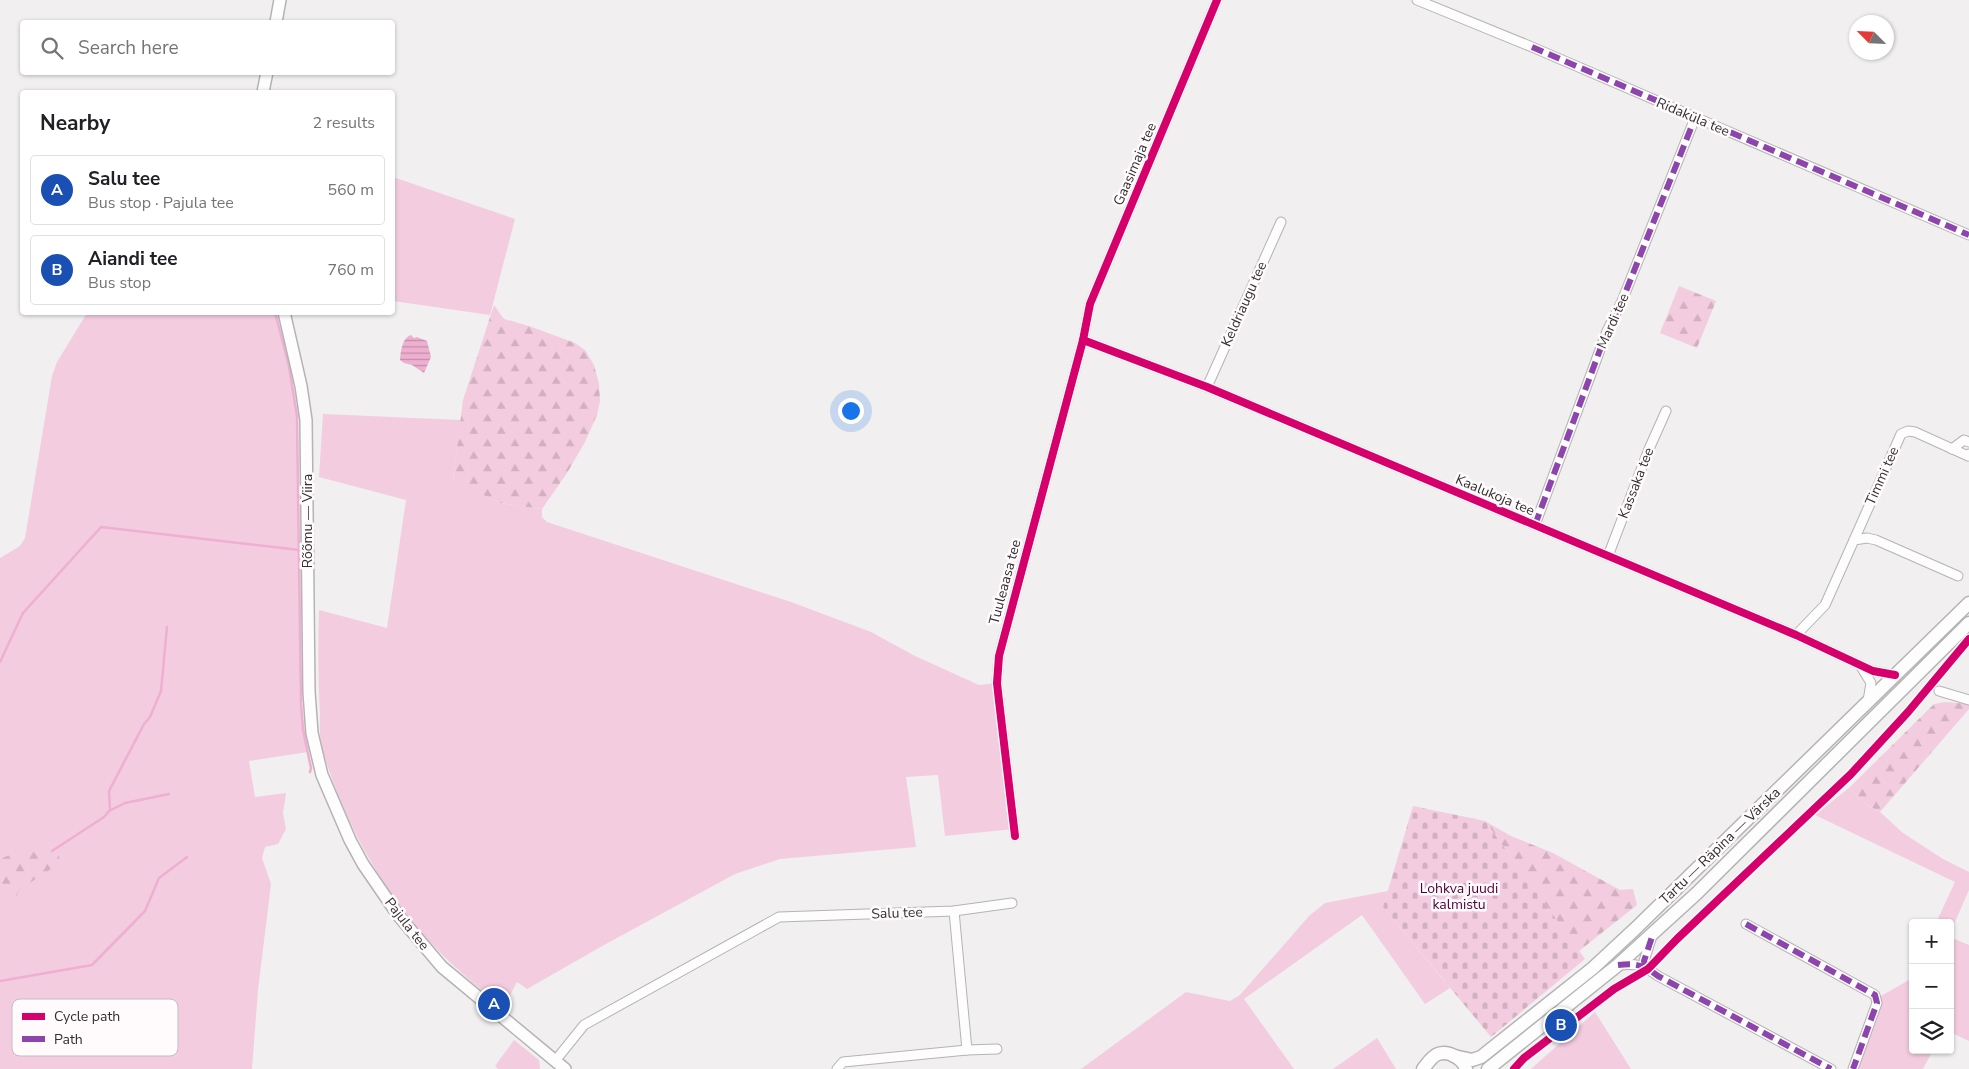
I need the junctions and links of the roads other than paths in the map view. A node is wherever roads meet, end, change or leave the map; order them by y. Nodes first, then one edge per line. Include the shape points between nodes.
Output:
1 (280, 0) edge
2 (1217, 0) edge
3 (1417, 0) edge
4 (276, 20) edge
5 (266, 75) edge
6 (263, 90) edge
7 (1695, 118) junction
8 (1281, 222) dead end
9 (1969, 235) edge
10 (285, 315) edge
11 (1083, 340) junction
12 (1207, 387) junction
13 (1666, 411) dead end
14 (1969, 442) edge
15 (1952, 449) junction
16 (1969, 454) edge
17 (1535, 525) junction
18 (1854, 540) junction
19 (1608, 556) junction
20 (1958, 576) dead end
21 (1969, 603) edge
22 (1969, 623) edge
23 (1796, 635) junction
24 (1860, 664) junction
25 (1895, 675) junction
26 (1939, 691) dead end
27 (1969, 700) edge
28 (1867, 702) junction
29 (312, 732) joint
30 (1015, 836) dead end
31 (1012, 903) dead end
32 (954, 911) junction
33 (1746, 924) dead end
34 (1652, 934) junction
35 (1618, 965) junction
36 (1646, 966) junction
37 (996, 1049) dead end
38 (967, 1050) junction
39 (1454, 1056) junction
40 (554, 1061) junction
41 (1426, 1067) edge
42 (565, 1069) edge
43 (837, 1069) edge
44 (1466, 1069) edge
45 (1488, 1069) edge
46 (1831, 1069) edge
47 (1853, 1069) edge

1 - 4 street
2 - 11 street, Gaasimaja tee via 1090,304
3 - 7 street, Ridaküla tee
5 - 6 street
7 - 9 street, Ridaküla tee
7 - 17 street, Mardi tee via 1607,331
8 - 12 street, Keldriaugu tee
10 - 29 street, Rõõmu — Viira via 306,420
11 - 12 street, Kaalukoja tee
11 - 30 street, Tuuleaasa tee via 999,656 998,692
12 - 17 street, Kaalukoja tee
13 - 19 street, Kassaka tee
14 - 15 street via 1964,440
15 - 16 street, Timmi tee
15 - 18 street, Timmi tee via 1915,432 1902,434
17 - 19 street, Kaalukoja tee
18 - 20 street via 1876,540
18 - 23 street, Timmi tee via 1825,605
19 - 23 street, Kaalukoja tee
21 - 25 main road, Tartu — Räpina — Värska
22 - 34 main road, Tartu — Räpina — Värska
23 - 24 street, Kaalukoja tee
24 - 25 street, Kaalukoja tee
24 - 28 street via 1871,683
25 - 28 main road, Tartu — Räpina — Värska
26 - 27 street
28 - 39 main road, Tartu — Räpina — Värska via 1593,968 1481,1057 1472,1060
29 - 40 street, Pajula tee via 322,775 342,824 363,864 398,915 442,967
31 - 32 street, Salu tee
32 - 38 street
32 - 40 street, Salu tee via 779,916 584,1025
33 - 47 street via 1875,995 1877,1004
34 - 35 main road, Tartu — Räpina — Värska
34 - 36 street via 1646,950
35 - 36 street
35 - 45 main road, Tartu — Räpina — Värska
36 - 46 street via 1658,976
37 - 38 street
38 - 43 street via 843,1062
39 - 41 main road, Tartu — Räpina — Värska via 1439,1054
39 - 44 main road
40 - 42 street, Pajula tee

